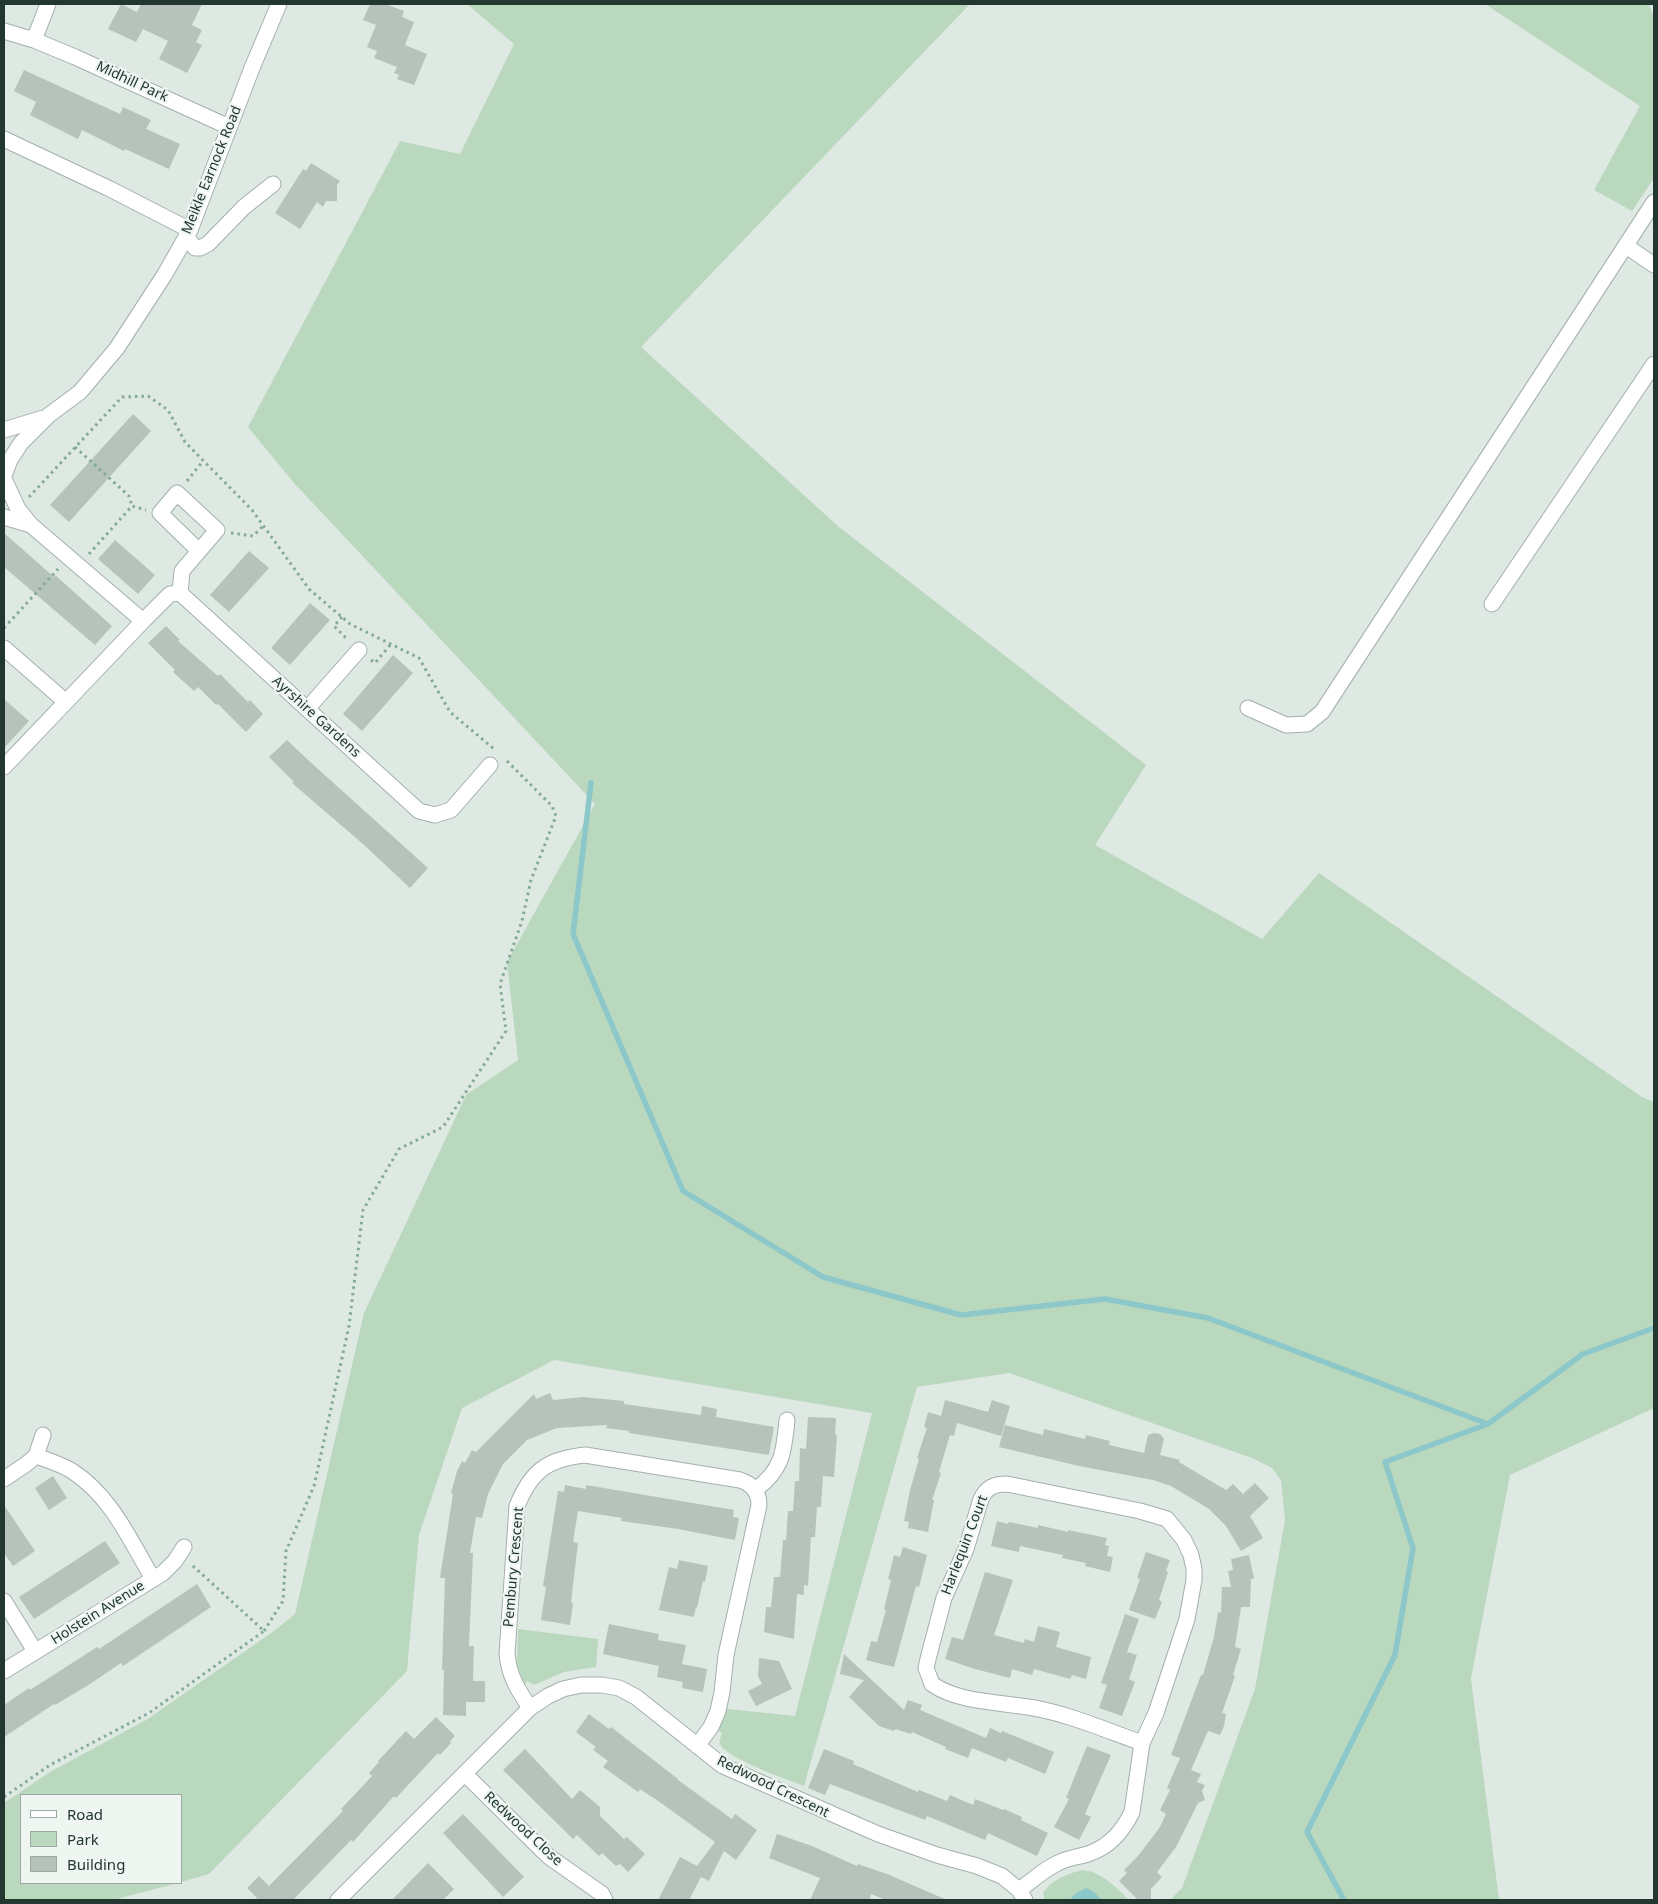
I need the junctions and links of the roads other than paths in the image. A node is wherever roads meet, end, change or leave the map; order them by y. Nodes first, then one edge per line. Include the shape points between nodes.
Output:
1 (48, 4) edge
2 (279, 4) edge
3 (4, 31) edge
4 (34, 40) junction
5 (229, 127) junction
6 (4, 139) edge
7 (273, 184) dead end
8 (1654, 202) edge
9 (188, 233) junction
10 (1626, 246) junction
11 (1654, 265) edge
12 (1654, 364) edge
13 (49, 415) junction
14 (4, 430) edge
15 (4, 475) edge
16 (4, 516) edge
17 (31, 525) junction
18 (199, 551) junction
19 (180, 593) junction
20 (1492, 604) dead end
21 (143, 621) junction
22 (4, 648) edge
23 (359, 650) dead end
24 (66, 702) junction
25 (1248, 708) dead end
26 (308, 709) junction
27 (490, 765) dead end
28 (4, 768) edge
29 (786, 1420) dead end
30 (43, 1435) dead end
31 (36, 1456) junction
32 (4, 1479) edge
33 (755, 1490) junction
34 (181, 1550) road end
35 (153, 1579) junction
36 (4, 1601) edge
37 (35, 1652) junction
38 (4, 1671) edge
39 (530, 1708) junction
40 (1142, 1743) junction
41 (697, 1746) junction
42 (465, 1774) junction
43 (1022, 1895) edge
44 (338, 1900) edge
45 (605, 1900) edge

1 - 4 street
2 - 5 street, Meikle Earnock Road
3 - 4 street, Midhill Park
4 - 5 street, Midhill Park
5 - 9 street, Meikle Earnock Road
6 - 9 street via 110,189
7 - 9 street via 208,244 195,248
8 - 10 street
9 - 13 street, Meikle Earnock Road via 117,348 80,392
10 - 11 street
10 - 25 street via 1322,712 1307,724 1286,725
12 - 20 street
13 - 14 street, Meikle Earnock Road
13 - 15 street, Meikle Earnock Road via 21,443
15 - 17 street via 18,509
16 - 17 street
17 - 21 street
18 - 18 street via 160,513 177,493 217,530
18 - 19 street via 182,571
19 - 21 street via 170,594
19 - 26 street, Ayrshire Gardens
21 - 24 street
22 - 24 street
23 - 26 street
24 - 28 street
26 - 27 street, Ayrshire Gardens via 419,811 436,815 451,810
29 - 33 street via 780,1464
30 - 31 street
31 - 32 street
31 - 35 street via 70,1470 93,1487 126,1529
33 - 39 street, Pembury Crescent via 740,1480 585,1455 566,1457 537,1472 524,1488 517,1506 507,1654 512,1678
33 - 41 street via 759,1505 726,1655 718,1711
34 - 35 street, Holstein Avenue via 175,1561
35 - 37 street, Holstein Avenue
36 - 37 street
37 - 38 street, Holstein Avenue
39 - 41 street, Redwood Crescent via 563,1689 582,1685 619,1688 636,1697
39 - 42 street, Redwood Crescent
40 - 40 street, Harlequin Court via 1066,1716 945,1692 932,1684 926,1668 944,1598 966,1549 981,1499 991,1487 1006,1484 1154,1514 1167,1519 1184,1540 1194,1569 1192,1596 1156,1713
40 - 43 street, Harlequin Court via 1132,1812 1120,1832 1091,1853 1058,1862
41 - 43 street, Redwood Crescent via 723,1766 791,1798 937,1856 1002,1876
42 - 44 street, Redwood Crescent
42 - 45 street, Redwood Close via 548,1856 602,1894

